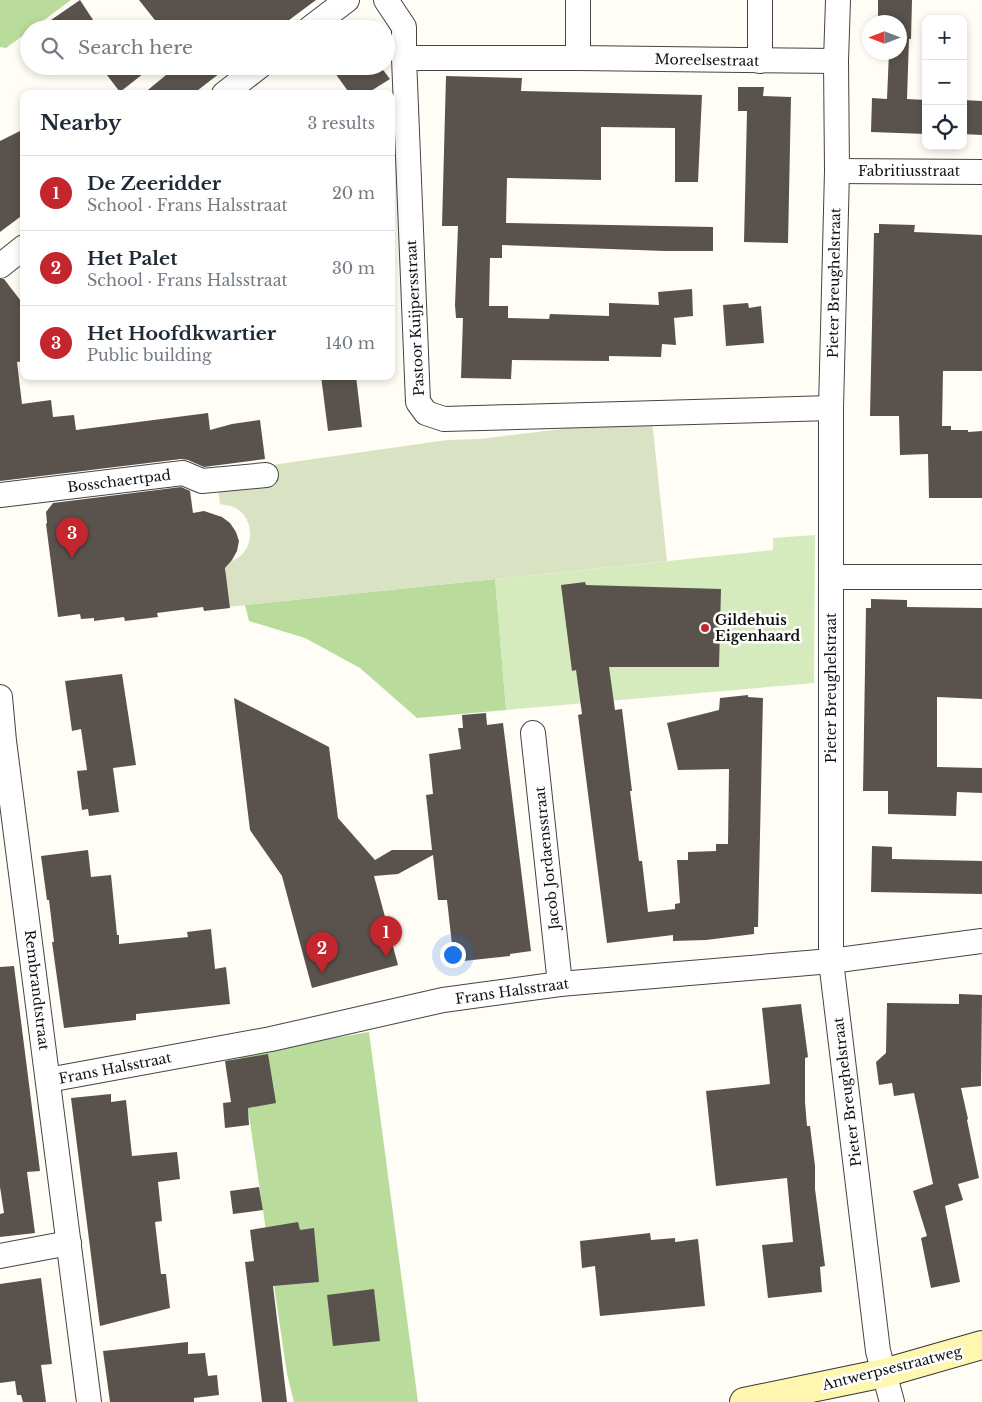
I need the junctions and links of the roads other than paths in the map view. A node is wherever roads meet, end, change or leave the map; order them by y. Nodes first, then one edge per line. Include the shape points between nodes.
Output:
1 (347, 0) edge
2 (386, 0) edge
3 (578, 0) edge
4 (760, 0) edge
5 (838, 0) edge
6 (321, 20) edge
7 (404, 58) junction
8 (578, 58) junction
9 (760, 61) junction
10 (836, 61) junction
11 (248, 75) edge
12 (229, 90) edge
13 (837, 171) junction
14 (982, 172) edge
15 (20, 250) edge
16 (0, 266) edge
17 (831, 408) junction
18 (266, 475) dead end
19 (0, 495) edge
20 (831, 577) junction
21 (982, 577) edge
22 (0, 697) edge
23 (533, 733) dead end
24 (2, 742) edge
25 (982, 941) edge
26 (831, 961) junction
27 (560, 984) junction
28 (48, 1080) junction
29 (69, 1242) junction
30 (0, 1256) edge
31 (982, 1345) edge
32 (884, 1373) junction
33 (89, 1402) edge
34 (744, 1402) edge
35 (892, 1402) edge

1 - 6 street
2 - 7 street, Pastoor Kuijpersstraat via 404,27
3 - 8 street
4 - 9 street
5 - 10 street, Pieter Breughelstraat
7 - 8 street, Moreelsestraat
7 - 17 street, Pastoor Kuijpersstraat via 418,402 426,414 444,419
8 - 9 street, Moreelsestraat
9 - 10 street, Moreelsestraat
10 - 13 street, Pieter Breughelstraat
11 - 12 street
13 - 14 street, Fabritiusstraat
13 - 17 street, Pieter Breughelstraat
15 - 16 street
17 - 20 street, Pieter Breughelstraat
18 - 19 street, Bosschaertpad via 202,481 183,474
20 - 21 street
20 - 26 street, Pieter Breughelstraat
22 - 24 street, Rembrandtstraat
23 - 27 street, Jacob Jordaensstraat
24 - 28 street, Rembrandtstraat
25 - 26 street, Frans Halsstraat
26 - 27 street, Frans Halsstraat
26 - 32 street, Pieter Breughelstraat via 878,1351
27 - 28 street, Frans Halsstraat via 443,1000 271,1039
28 - 29 street, Rembrandtstraat
29 - 30 street
29 - 33 street, Rembrandtstraat
31 - 32 street, Antwerpsestraatweg
32 - 34 street, Antwerpsestraatweg
32 - 35 street, Pieter Breughelstraat

